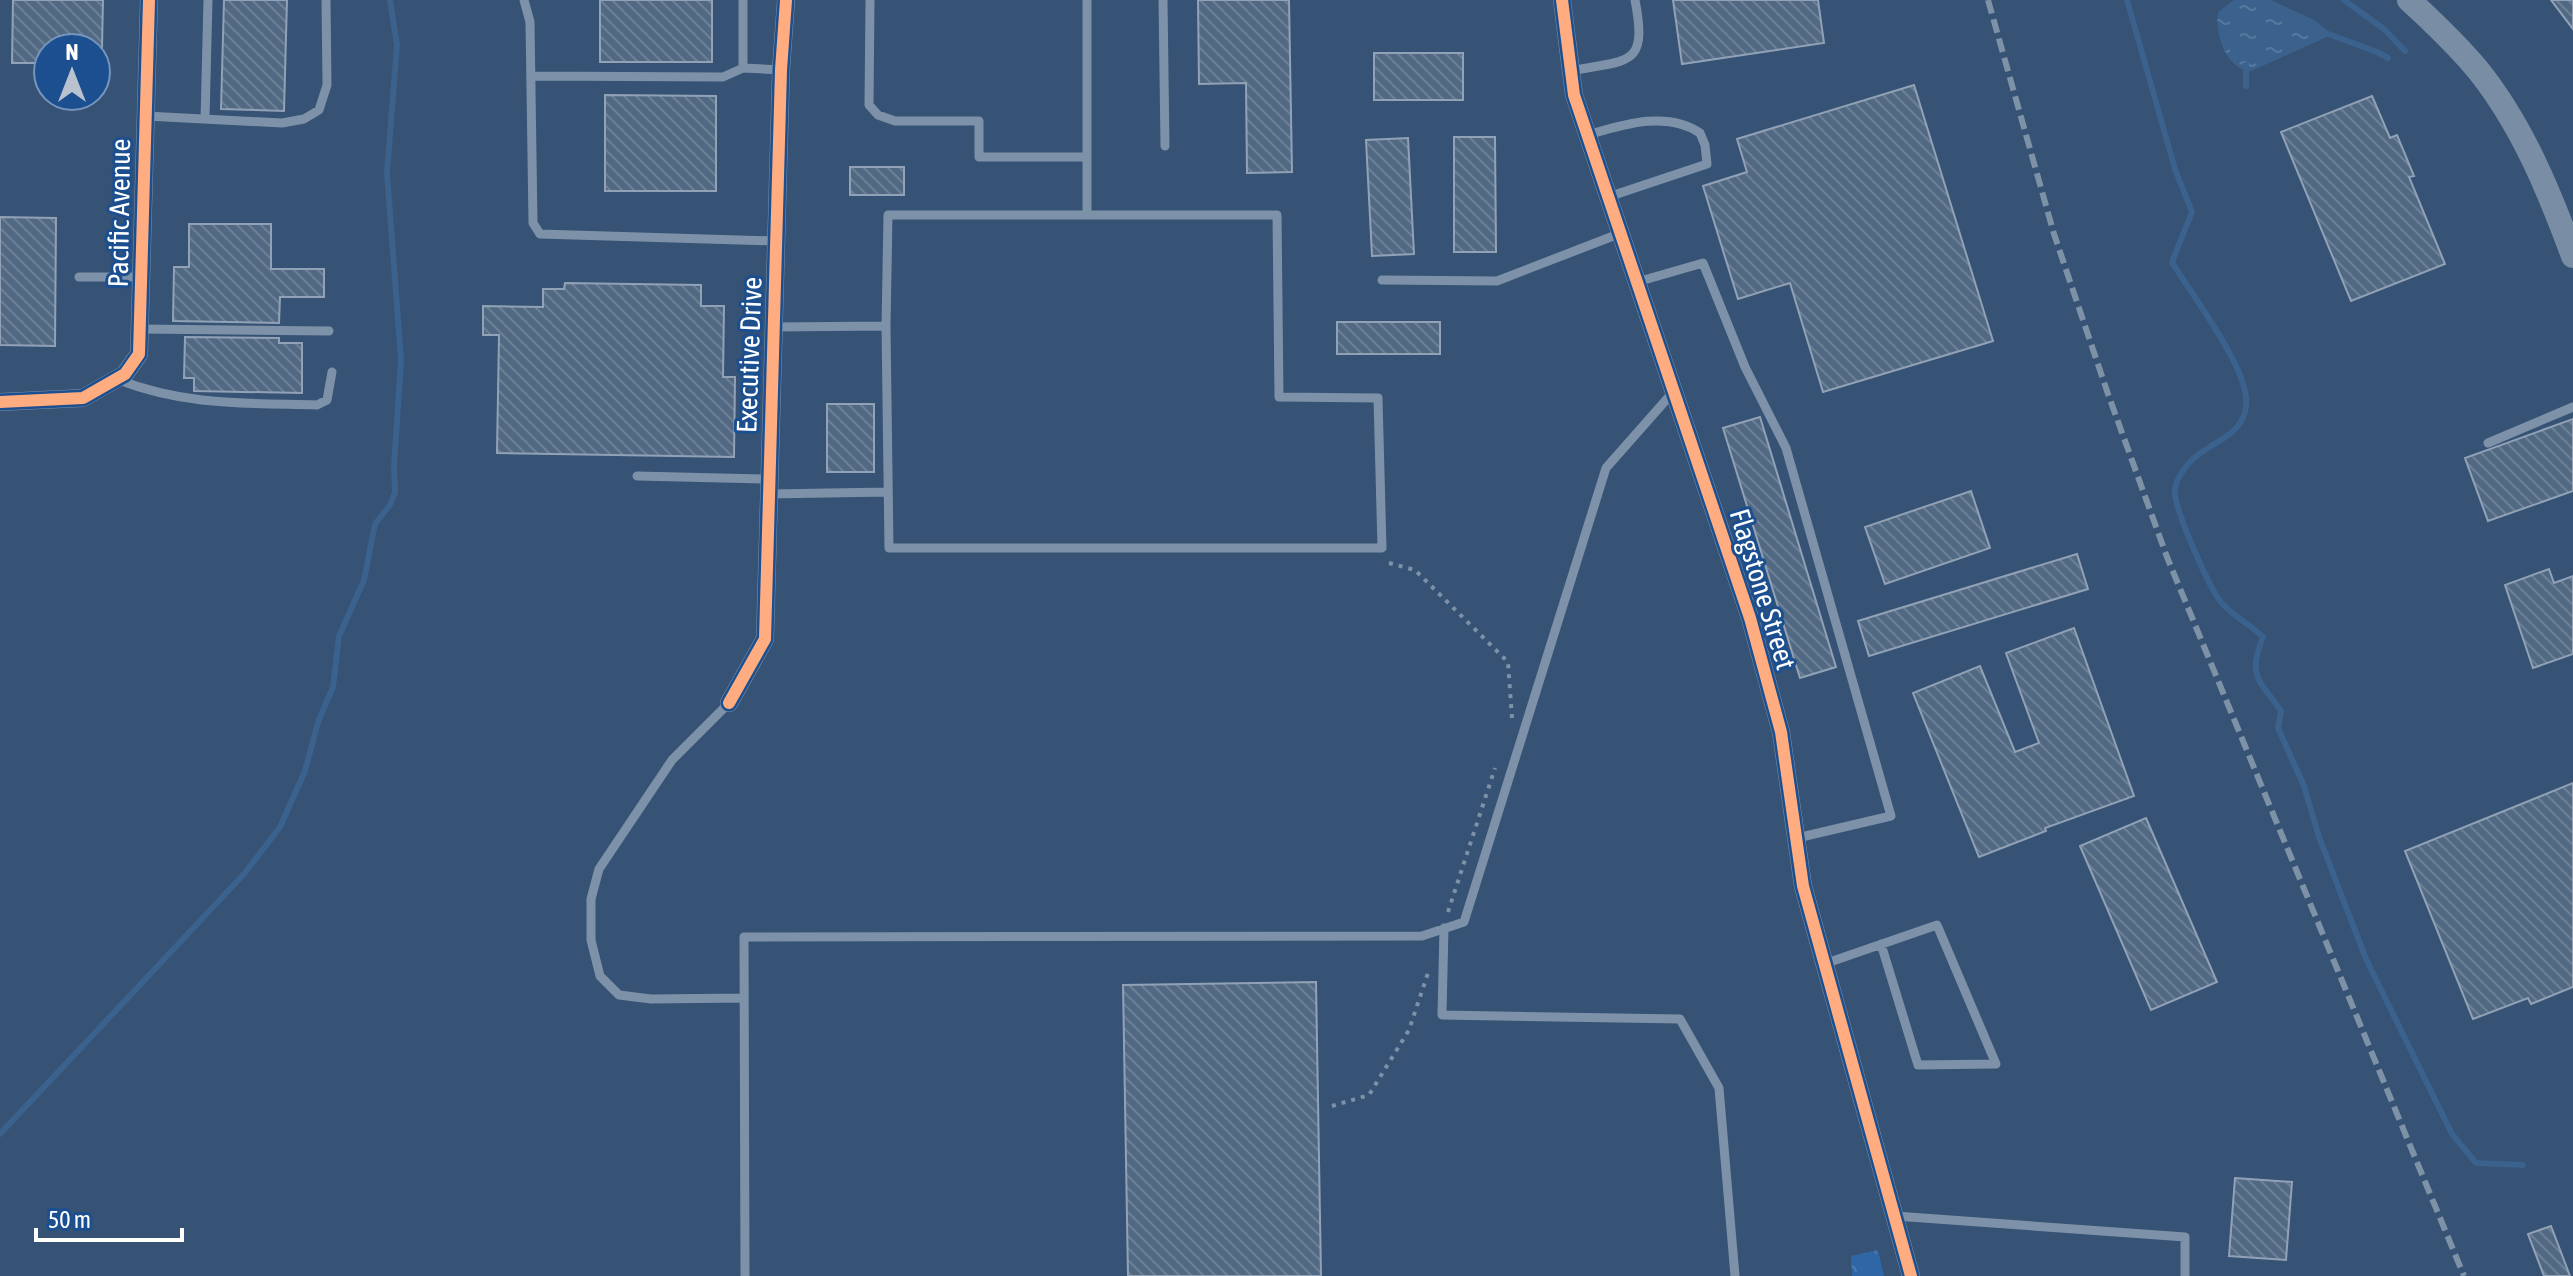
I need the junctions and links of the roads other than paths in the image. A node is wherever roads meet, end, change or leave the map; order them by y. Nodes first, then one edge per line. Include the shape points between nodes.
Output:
1 (149, 0) edge
2 (208, 0) edge
3 (326, 0) edge
4 (524, 0) edge
5 (743, 0) edge
6 (786, 0) edge
7 (870, 0) edge
8 (1087, 0) edge
9 (1163, 0) edge
10 (1562, 0) edge
11 (1635, 0) edge
12 (2409, 0) edge
13 (743, 68) junction
14 (781, 70) junction
15 (1571, 71) junction
16 (531, 76) junction
17 (146, 116) junction
18 (205, 119) junction
19 (1588, 135) junction
20 (1165, 146) dead end
21 (1087, 157) junction
22 (1608, 197) junction
23 (1087, 215) junction
24 (1621, 233) junction
25 (776, 241) junction
26 (2573, 256) edge
27 (79, 277) dead end
28 (141, 277) junction
29 (1382, 280) dead end
30 (1637, 282) junction
31 (886, 326) junction
32 (774, 327) junction
33 (140, 329) junction
34 (329, 331) dead end
35 (332, 372) dead end
36 (120, 376) junction
37 (1674, 391) junction
38 (0, 402) edge
39 (2573, 407) edge
40 (2488, 443) dead end
41 (637, 476) dead end
42 (769, 486) junction
43 (888, 492) junction
44 (729, 703) joint
45 (1797, 838) junction
46 (1444, 927) junction
47 (1881, 944) junction
48 (1824, 964) junction
49 (744, 998) junction
50 (1892, 1208) junction
51 (745, 1276) edge
52 (1735, 1276) edge
53 (1911, 1276) edge
54 (2185, 1276) edge

1 - 17 street, Pacific Avenue
2 - 18 lane
3 - 18 lane via 327,85 319,110 282,123
4 - 16 lane
5 - 13 lane
6 - 14 street, Executive Drive
7 - 21 lane via 869,105 878,115 895,121 979,121 979,157
8 - 21 lane
9 - 20 lane
10 - 15 street, Flagstone Street
11 - 15 lane via 1639,46 1629,59
12 - 26 main road via 2479,71 2543,178
13 - 14 lane
13 - 16 lane via 723,77
14 - 25 street, Executive Drive
15 - 19 street, Flagstone Street
16 - 25 lane via 533,223 540,234
17 - 18 lane
17 - 28 street, Pacific Avenue
19 - 22 street, Flagstone Street
19 - 22 lane via 1633,123 1679,123 1700,133 1705,145 1707,164
21 - 23 lane
22 - 24 street, Flagstone Street
23 - 31 lane via 888,215
23 - 43 lane via 1277,215 1279,397 1378,398 1382,548 889,548
24 - 29 lane via 1497,281
24 - 30 street, Flagstone Street
25 - 32 street, Executive Drive
27 - 28 lane
28 - 33 street, Pacific Avenue
30 - 37 street, Flagstone Street
30 - 45 lane via 1703,263 1745,367 1786,448 1850,669 1891,816
31 - 32 lane
31 - 43 lane
32 - 42 street, Executive Drive
33 - 34 lane
33 - 36 street, Pacific Avenue via 139,354
35 - 36 lane via 327,400 317,405 185,400 147,391
36 - 38 street via 83,398
37 - 45 street, Flagstone Street via 1750,618 1781,732
37 - 46 lane via 1606,468 1464,922
39 - 40 lane
41 - 42 lane
42 - 43 lane
42 - 44 street, Executive Drive via 765,639
44 - 49 lane via 672,760 599,869 591,899 591,940 600,976 619,995
45 - 48 street, Flagstone Street via 1803,886
46 - 49 lane via 1422,936 744,937
46 - 52 lane via 1442,1015 1680,1019 1719,1088
47 - 47 lane via 1937,925 1996,1064 1918,1065
47 - 48 lane
48 - 50 street, Flagstone Street
49 - 51 lane
50 - 53 street, Flagstone Street
50 - 54 lane via 2185,1237

